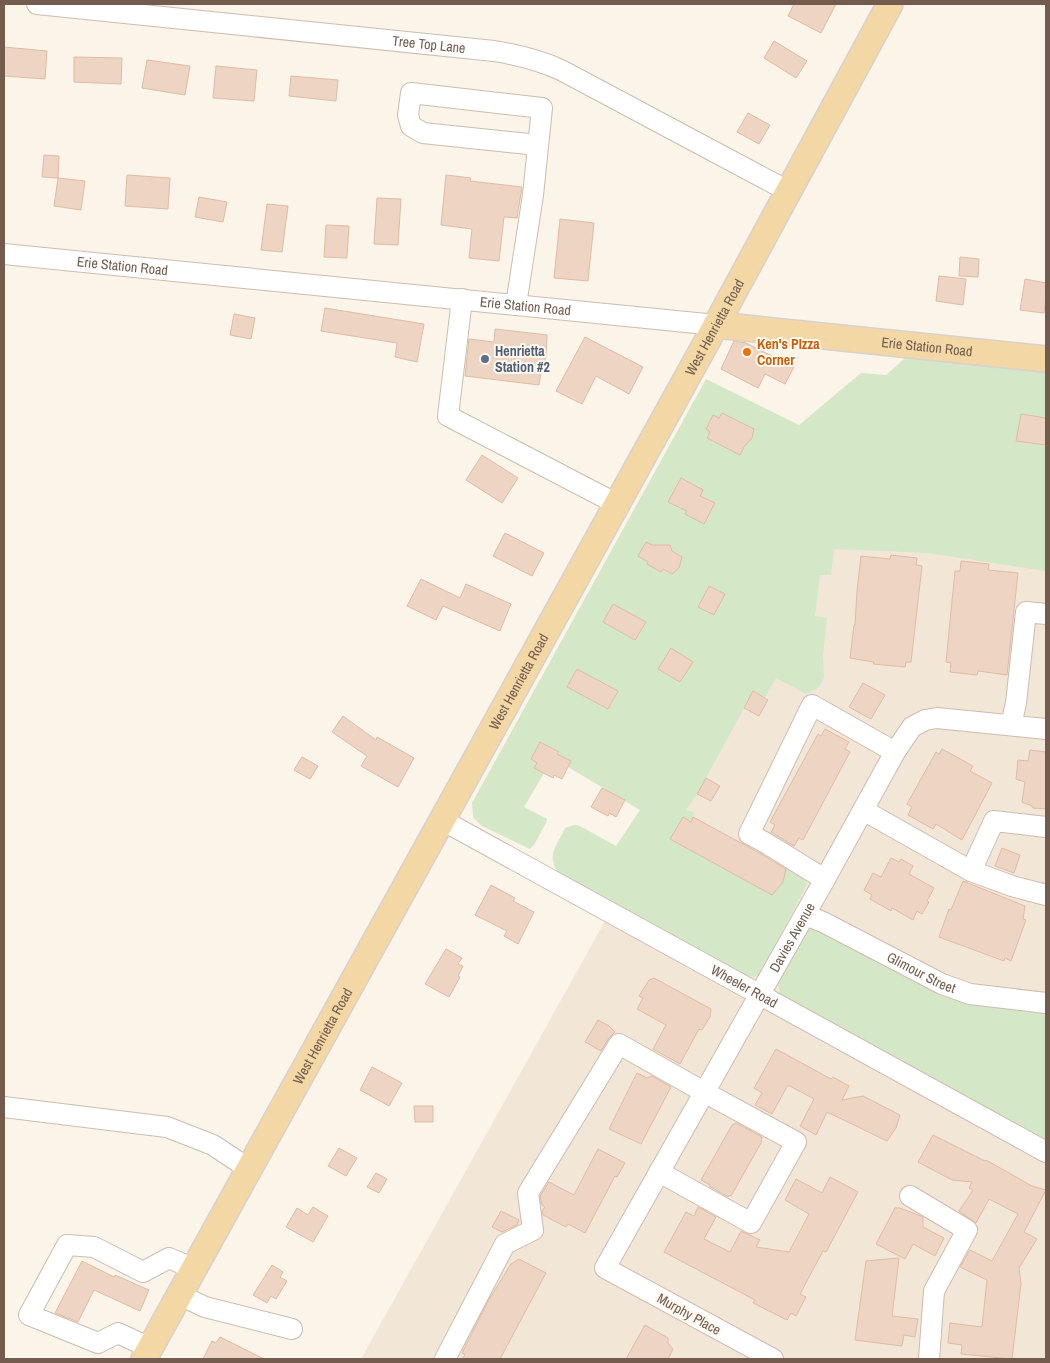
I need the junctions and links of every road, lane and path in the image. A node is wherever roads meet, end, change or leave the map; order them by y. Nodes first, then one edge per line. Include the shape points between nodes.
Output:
1 (37, 4) edge
2 (890, 4) edge
3 (538, 145) junction
4 (788, 191) junction
5 (4, 254) edge
6 (462, 299) junction
7 (516, 305) junction
8 (716, 325) junction
9 (1046, 359) edge
10 (617, 504) junction
11 (1046, 614) edge
12 (1011, 726) junction
13 (1046, 729) edge
14 (895, 752) junction
15 (863, 810) junction
16 (442, 820) junction
17 (1046, 826) edge
18 (971, 871) junction
19 (825, 879) junction
20 (1046, 895) edge
21 (805, 915) junction
22 (759, 995) junction
23 (1046, 1003) edge
24 (704, 1092) junction
25 (4, 1107) edge
26 (1046, 1152) edge
27 (249, 1169) junction
28 (659, 1172) junction
29 (910, 1196) dead end
30 (605, 1268) joint
31 (194, 1269) junction
32 (180, 1295) junction
33 (292, 1328) dead end
34 (147, 1354) edge
35 (445, 1359) edge
36 (773, 1359) edge
37 (929, 1359) edge

1 - 4 street, Tree Top Lane via 484,50 539,60
2 - 4 main road, West Henrietta Road
3 - 3 street via 542,108 411,93 408,115 411,126 423,133
3 - 7 street
4 - 8 main road, West Henrietta Road
5 - 6 street, Erie Station Road
6 - 7 street, Erie Station Road
6 - 10 street via 448,416
7 - 8 street, Erie Station Road
8 - 9 main road, Erie Station Road
8 - 10 main road, West Henrietta Road
10 - 16 main road, West Henrietta Road
11 - 12 street via 1026,612
12 - 13 street, Davies Avenue
12 - 14 street, Davies Avenue via 937,718 924,720 912,726
14 - 15 street, Davies Avenue
14 - 19 street via 812,706 749,834
15 - 18 street
15 - 19 street, Davies Avenue
16 - 22 street, Wheeler Road
16 - 27 main road, West Henrietta Road
17 - 18 street via 994,821
18 - 20 street
19 - 21 street, Davies Avenue
21 - 22 street, Davies Avenue
21 - 23 street, Glimour Street via 942,984 970,994
22 - 24 street, Davies Avenue
22 - 26 street, Wheeler Road
24 - 28 street, Davies Avenue
24 - 28 street via 796,1142 751,1222
24 - 35 street via 619,1044 528,1193 533,1230 505,1244
25 - 27 street via 167,1127 212,1146
27 - 31 main road, West Henrietta Road
28 - 30 street, Davies Avenue
29 - 37 street via 966,1230 934,1291
30 - 36 street, Murphy Place
31 - 32 main road, West Henrietta Road
31 - 34 street via 169,1258 143,1272 94,1247 67,1245 29,1315 98,1343 118,1333
32 - 33 street via 205,1307
32 - 34 main road, West Henrietta Road

